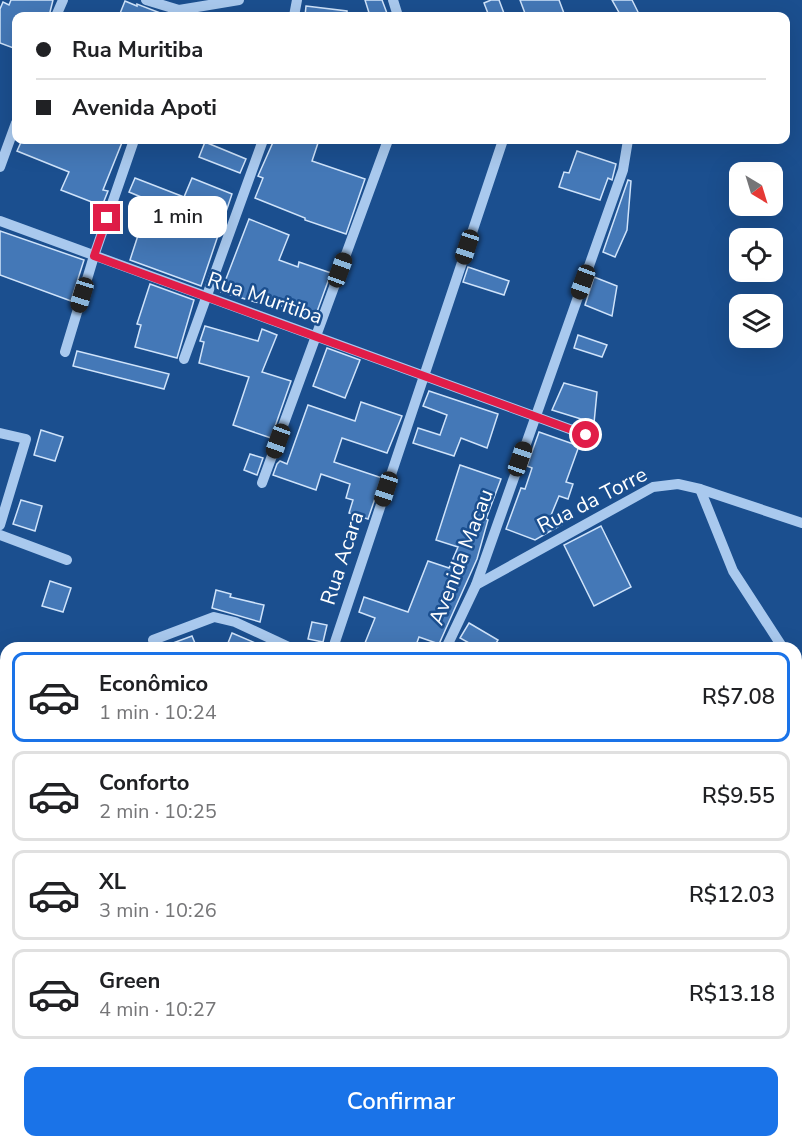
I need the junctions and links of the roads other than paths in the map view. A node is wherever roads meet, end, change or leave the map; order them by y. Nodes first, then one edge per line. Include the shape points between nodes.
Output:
1 (146, 0) edge
2 (239, 0) edge
3 (173, 12) edge
4 (187, 12) edge
5 (12, 134) edge
6 (133, 144) edge
7 (262, 144) edge
8 (387, 144) edge
9 (502, 144) edge
10 (627, 144) edge
11 (0, 167) edge
12 (0, 221) edge
13 (94, 256) junction
14 (206, 298) junction
15 (316, 336) junction
16 (65, 352) dead end
17 (184, 359) dead end
18 (424, 376) junction
19 (534, 416) junction
20 (0, 433) edge
21 (586, 435) dead end
22 (262, 483) dead end
23 (700, 489) junction
24 (802, 523) edge
25 (0, 525) edge
26 (0, 535) edge
27 (67, 560) dead end
28 (476, 585) junction
29 (153, 640) dead end
30 (278, 642) edge
31 (335, 642) edge
32 (449, 642) edge
33 (779, 642) edge

1 - 3 street
2 - 4 street
5 - 11 street
6 - 13 street
7 - 14 street
8 - 15 street
9 - 18 street, Rua Acara
10 - 19 street, Avenida Macau via 624,171
12 - 13 street, Rua Muritiba
13 - 14 street, Rua Muritiba
13 - 16 street
14 - 15 street, Rua Muritiba
14 - 17 street
15 - 18 street, Rua Muritiba
15 - 22 street
18 - 19 street, Rua Muritiba
18 - 31 street, Rua Acara
19 - 21 street, Rua Muritiba
19 - 28 street, Avenida Macau
20 - 25 street via 26,439
23 - 24 street, Rua da Torre
23 - 28 street, Rua da Torre via 678,484 653,487
23 - 33 street via 733,571
26 - 27 street
28 - 32 street, Avenida Macau
29 - 30 street via 214,617

